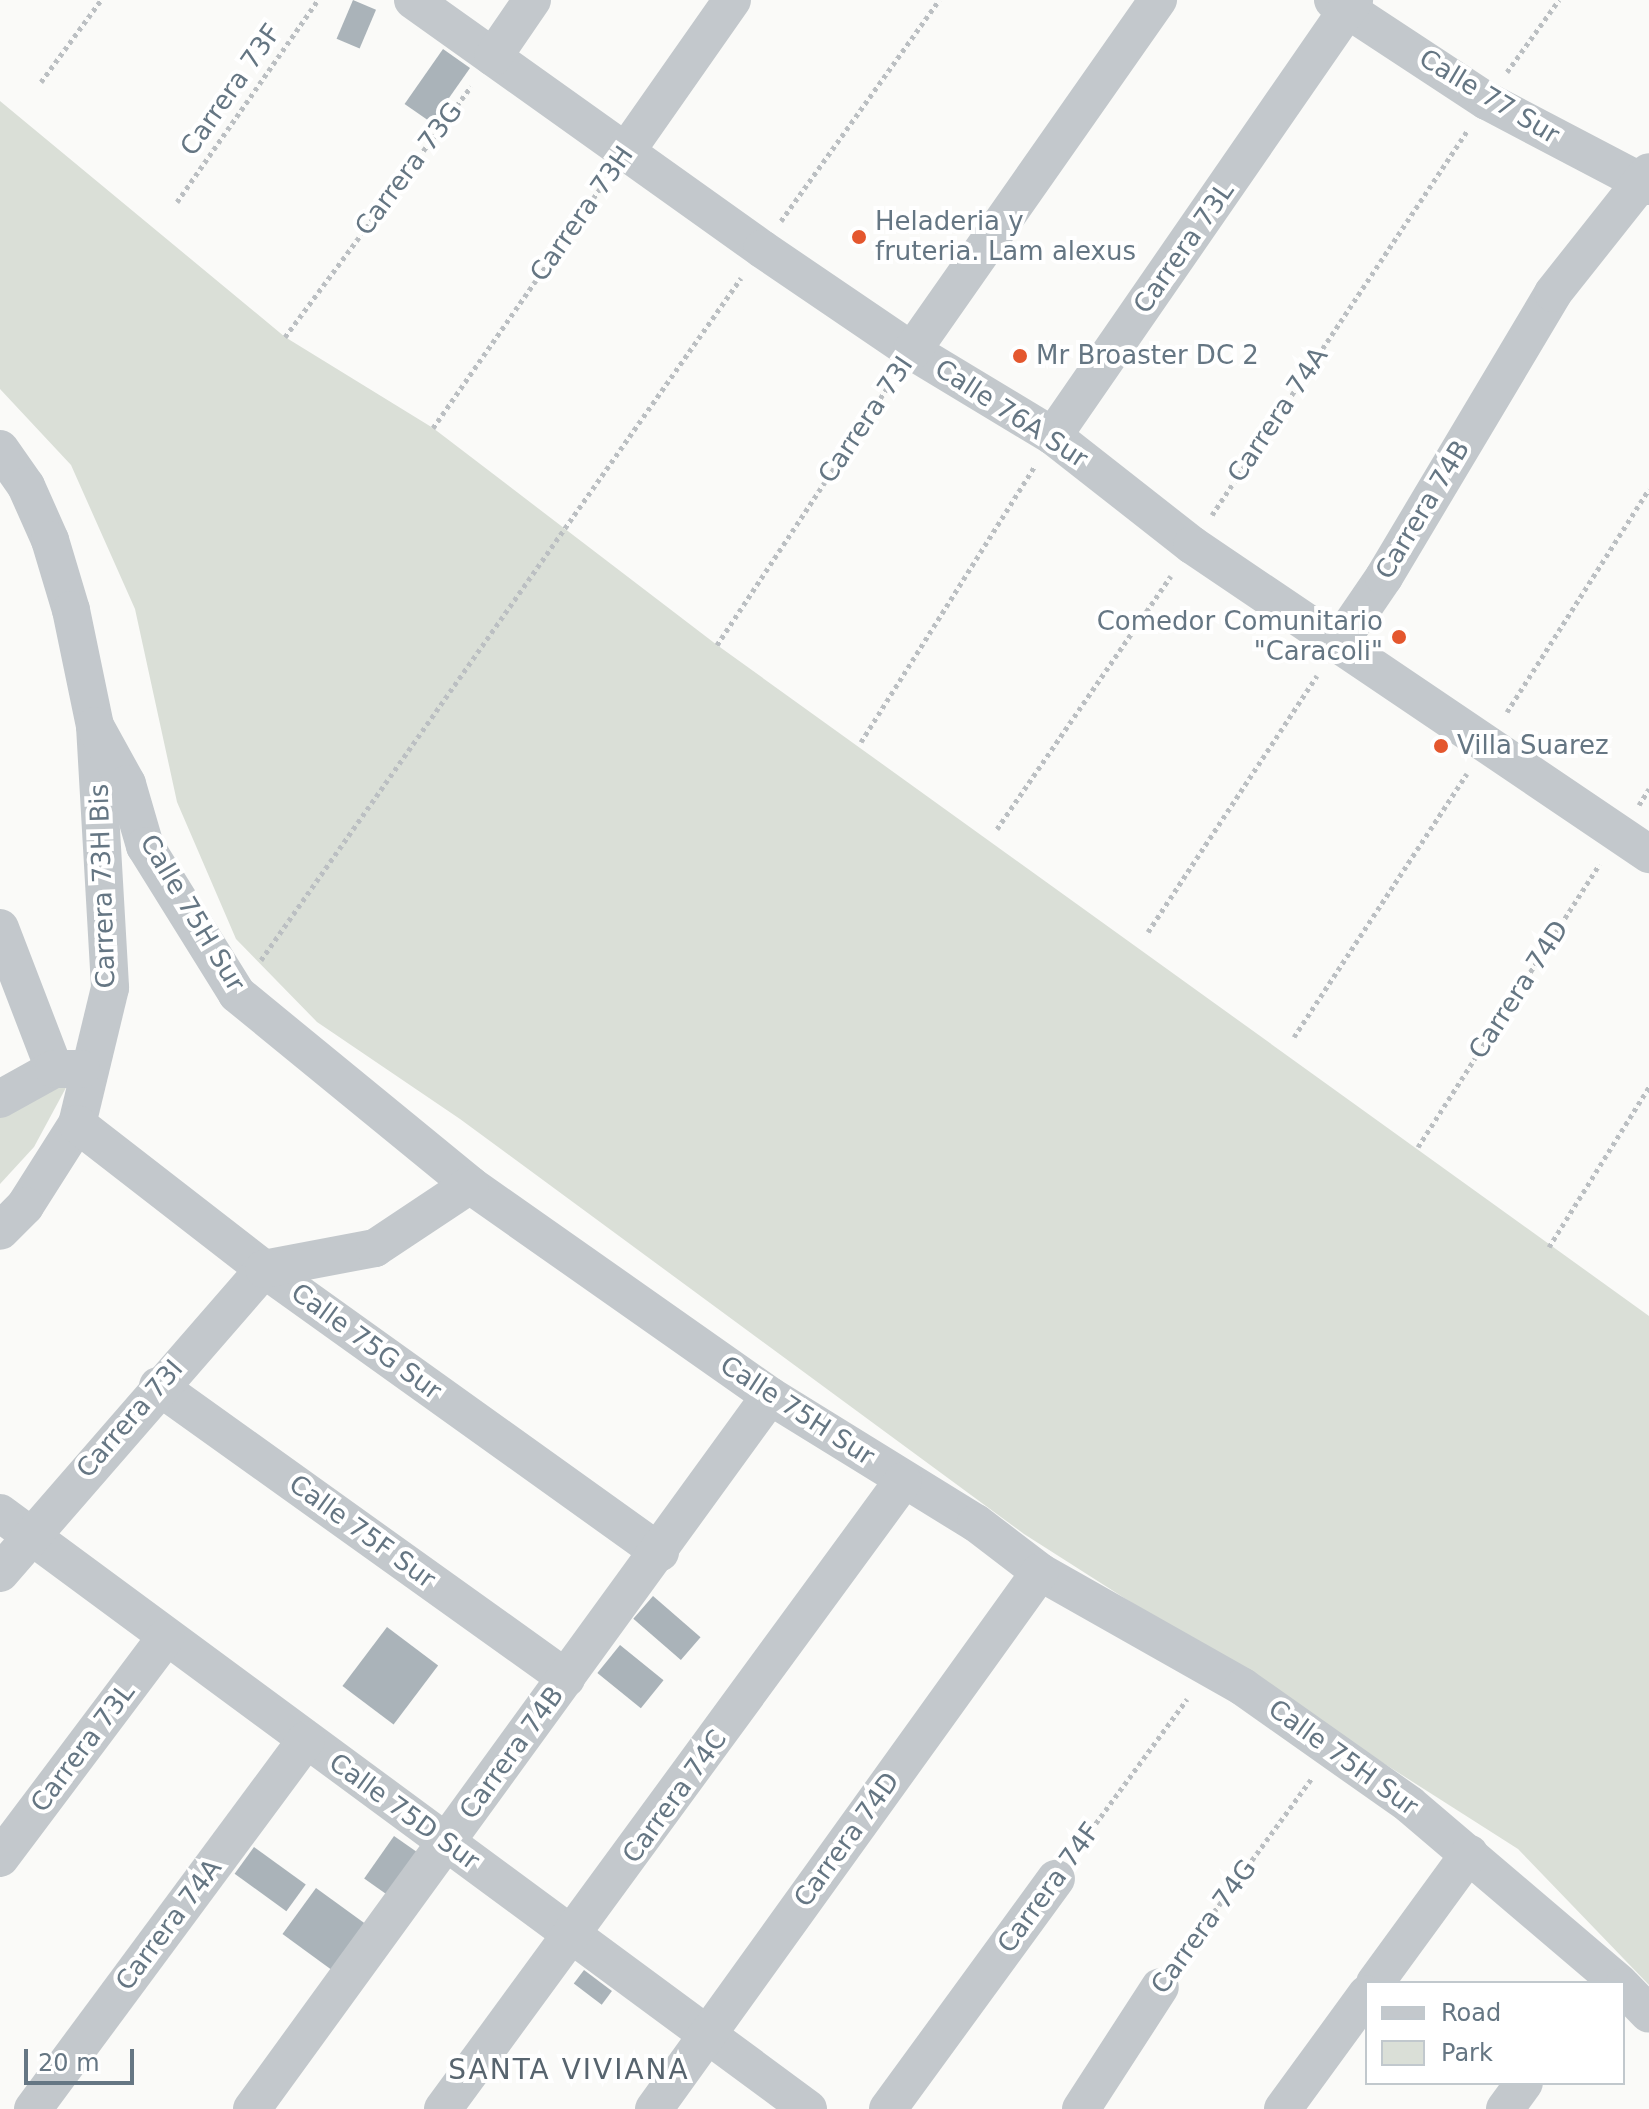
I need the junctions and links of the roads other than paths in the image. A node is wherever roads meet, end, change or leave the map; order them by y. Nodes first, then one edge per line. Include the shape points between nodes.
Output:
1 (413, 0) edge
2 (532, 0) edge
3 (732, 0) edge
4 (1158, 0) edge
5 (1345, 3) edge
6 (493, 57) junction
7 (627, 150) junction
8 (1646, 180) edge
9 (912, 351) junction
10 (1053, 436) junction
11 (0, 449) edge
12 (1339, 643) junction
13 (95, 726) junction
14 (1634, 844) edge
15 (0, 928) edge
16 (54, 1069) junction
17 (92, 1069) junction
18 (0, 1099) edge
19 (77, 1124) junction
20 (470, 1185) junction
21 (0, 1231) edge
22 (264, 1269) junction
23 (158, 1386) junction
24 (770, 1396) junction
25 (903, 1481) junction
26 (14, 1524) edge
27 (660, 1553) junction
28 (1040, 1572) junction
29 (0, 1573) edge
30 (166, 1637) junction
31 (566, 1678) junction
32 (306, 1740) junction
33 (446, 1844) junction
34 (1469, 1854) junction
35 (0, 1858) edge
36 (1056, 1879) road end
37 (576, 1934) junction
38 (1376, 1981) edge
39 (1612, 1981) edge
40 (1160, 1987) road end
41 (1625, 1993) edge
42 (1365, 1997) edge
43 (1649, 2014) edge
44 (708, 2032) junction
45 (1523, 2085) edge
46 (33, 2109) edge
47 (252, 2109) edge
48 (443, 2109) edge
49 (654, 2109) edge
50 (808, 2109) edge
51 (888, 2109) edge
52 (1081, 2109) edge
53 (1283, 2109) edge
54 (1505, 2109) edge

1 - 6 street, Calle 76A Sur
2 - 6 street
3 - 7 street, Carrera 73H
4 - 9 street, Carrera 73I
5 - 8 street, Calle 77 Sur via 1487,101
5 - 10 street, Carrera 73L
6 - 7 street, Calle 76A Sur
7 - 9 street, Calle 76A Sur
8 - 12 street, Carrera 74B via 1553,293
9 - 10 street, Calle 76A Sur
10 - 12 street, Calle 76A Sur via 1192,545
11 - 13 street, Carrera 73H Bis via 26,486 44,526 71,610
12 - 14 street, Calle 76A Sur
13 - 17 street, Carrera 73H Bis via 110,988
13 - 20 street, Calle 75H Sur via 127,784 145,846 237,994
15 - 16 street
16 - 17 street
16 - 18 street
17 - 19 street, Carrera 73H Bis
19 - 21 street, Carrera 73H Bis via 25,1206
19 - 22 street, Calle 75G Sur
20 - 22 street via 375,1248
20 - 24 street, Calle 75H Sur
22 - 23 street, Carrera 73I
22 - 27 street, Calle 75G Sur
23 - 26 street, Carrera 73I
23 - 31 street, Calle 75F Sur
24 - 25 street, Calle 75H Sur
24 - 27 street, Carrera 74B
25 - 28 street, Calle 75H Sur via 976,1523
25 - 37 street, Carrera 74C
26 - 29 street, Carrera 73I
26 - 30 street, Calle 75D Sur
27 - 31 street, Carrera 74B
28 - 34 street, Calle 75H Sur via 1210,1667 1332,1749
28 - 44 street, Carrera 74D
30 - 32 street, Calle 75D Sur
30 - 35 street, Carrera 73L
31 - 33 street, Carrera 74B
32 - 33 street, Calle 75D Sur
32 - 46 street, Carrera 74A
33 - 37 street, Calle 75D Sur
33 - 47 street, Carrera 74B
34 - 38 street
34 - 39 street, Calle 75H Sur
36 - 51 street, Carrera 74F
37 - 44 street, Calle 75D Sur
37 - 48 street, Carrera 74C
40 - 52 street, Carrera 74G
41 - 43 street, Calle 75H Sur
42 - 53 street
44 - 49 street, Carrera 74D
44 - 50 street, Calle 75D Sur
45 - 54 street

